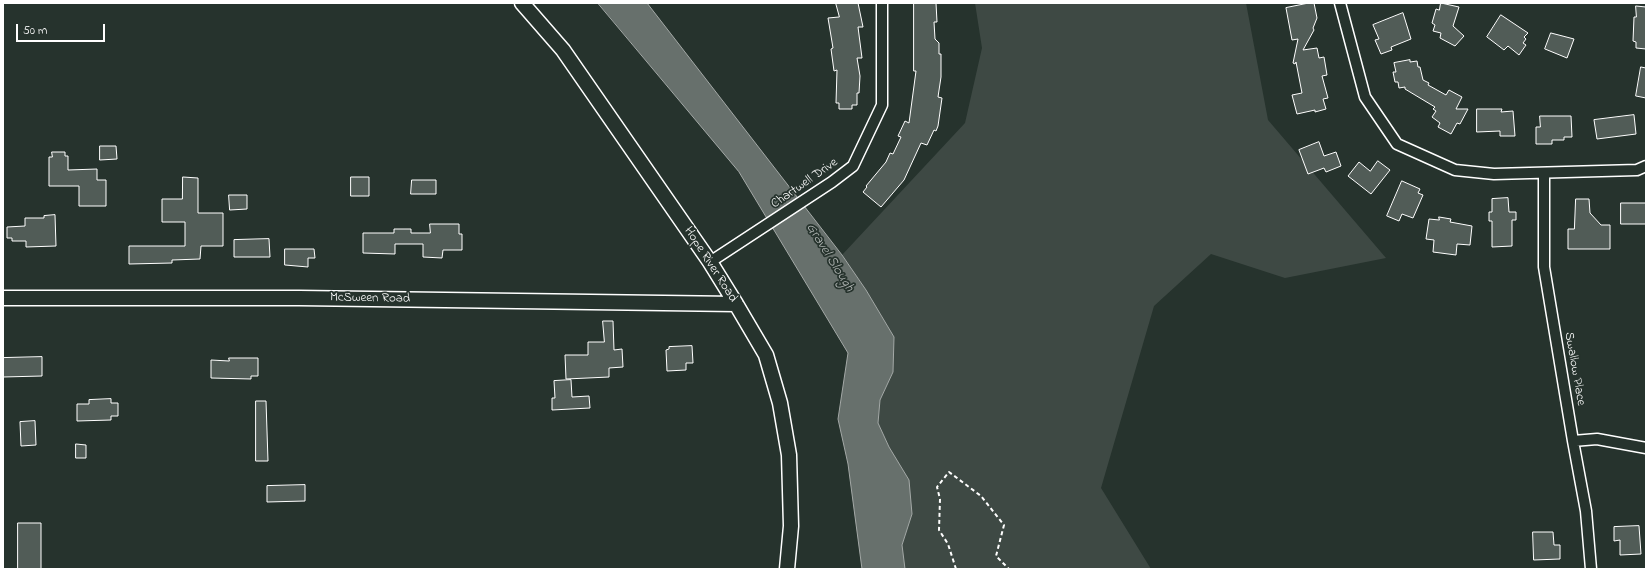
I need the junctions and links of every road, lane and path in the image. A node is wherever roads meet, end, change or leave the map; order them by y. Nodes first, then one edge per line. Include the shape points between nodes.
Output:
1 (522, 3) edge
2 (882, 3) edge
3 (1340, 3) edge
4 (1646, 166) edge
5 (1544, 173) junction
6 (710, 262) junction
7 (3, 298) edge
8 (736, 304) junction
9 (1573, 441) junction
10 (1646, 448) edge
11 (787, 569) edge
12 (956, 569) edge
13 (1009, 569) edge
14 (1591, 569) edge

1 - 6 street, Hope River Road via 563,50
2 - 6 street, Chartwell Drive via 882,105 853,166
3 - 5 street via 1365,97 1397,144 1455,170 1494,174
4 - 5 street via 1637,170
5 - 9 street, Swallow Place via 1544,267
6 - 8 street, Hope River Road
7 - 8 street, McSween Road via 300,298
8 - 11 street, Hope River Road via 766,355 780,403 789,455 791,526
9 - 10 street via 1597,440
9 - 14 street, Swallow Place via 1586,511
12 - 13 path via 948,544 939,530 940,499 937,487 949,472 981,496 1004,525 996,556

